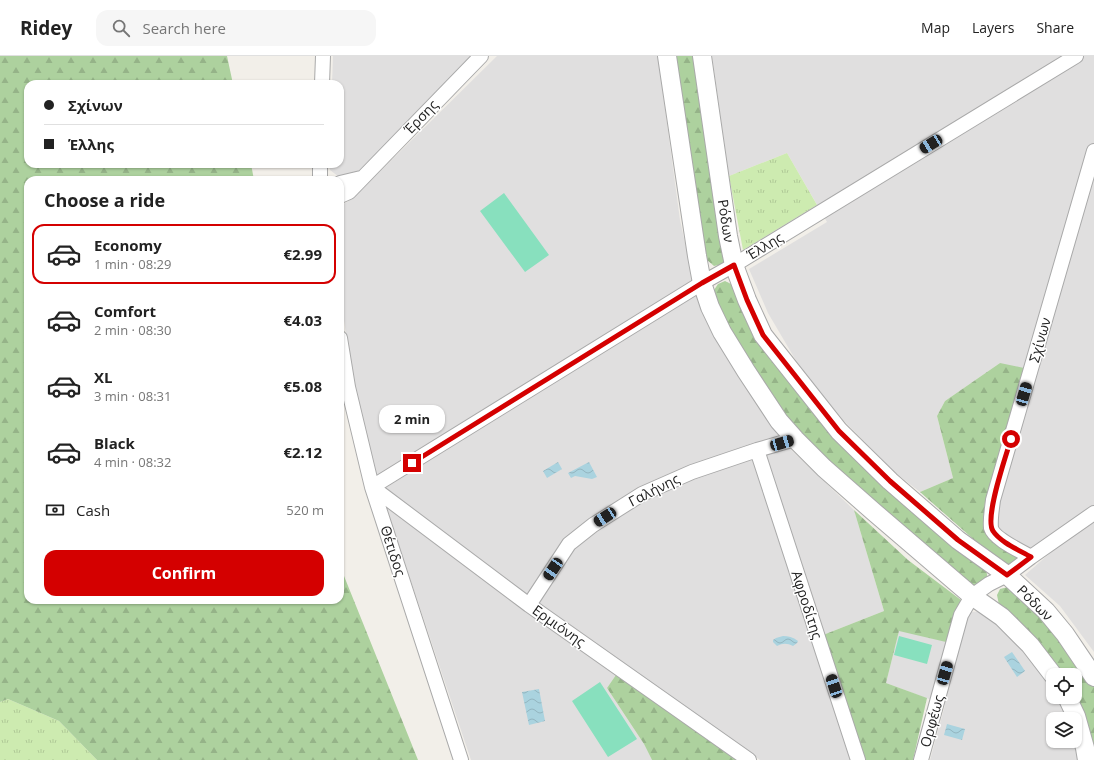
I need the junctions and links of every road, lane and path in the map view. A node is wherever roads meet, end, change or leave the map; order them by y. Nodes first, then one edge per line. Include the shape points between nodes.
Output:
1 (323, 56) edge
2 (481, 56) edge
3 (667, 56) edge
4 (702, 56) edge
5 (1076, 56) edge
6 (322, 80) edge
7 (1094, 151) edge
8 (361, 178) junction
9 (344, 182) edge
10 (344, 194) edge
11 (734, 265) junction
12 (702, 283) junction
13 (344, 362) edge
14 (795, 439) junction
15 (757, 450) junction
16 (372, 488) junction
17 (1094, 512) edge
18 (1031, 557) junction
19 (1007, 575) junction
20 (972, 596) junction
21 (530, 605) junction
22 (1048, 668) edge
23 (1094, 677) edge
24 (1070, 704) edge
25 (461, 760) edge
26 (749, 760) edge
27 (858, 760) edge
28 (921, 760) edge
29 (1087, 760) edge

1 - 6 street
2 - 8 street, Έρσης
3 - 12 street
4 - 11 street, Ρόδων
5 - 11 street, Έλλης
7 - 18 street, Σχίνων via 994,500 992,530 998,538
8 - 9 street
8 - 10 street, Έρσης
11 - 12 street, Έλλης
11 - 19 street, Ρόδων via 763,335 839,431 890,481 958,540
12 - 14 street via 722,332 779,421
12 - 16 street, Έλλης
13 - 16 street, Θέτιδος
14 - 15 street, Γαλήνης
14 - 20 street via 835,478
15 - 21 street, Γαλήνης via 692,472 642,494 593,525 569,544
15 - 27 street, Αφροδίτης
16 - 21 street, Ερμιόνης
16 - 25 street, Θέτιδος
17 - 18 street, Ορφέως
18 - 19 street, Ορφέως
19 - 20 street, Ορφέως
19 - 23 street, Ρόδων via 1046,611
20 - 22 street via 1002,617 1030,645
20 - 28 street, Ορφέως via 962,615
21 - 26 street, Ερμιόνης
24 - 29 street via 1076,716

